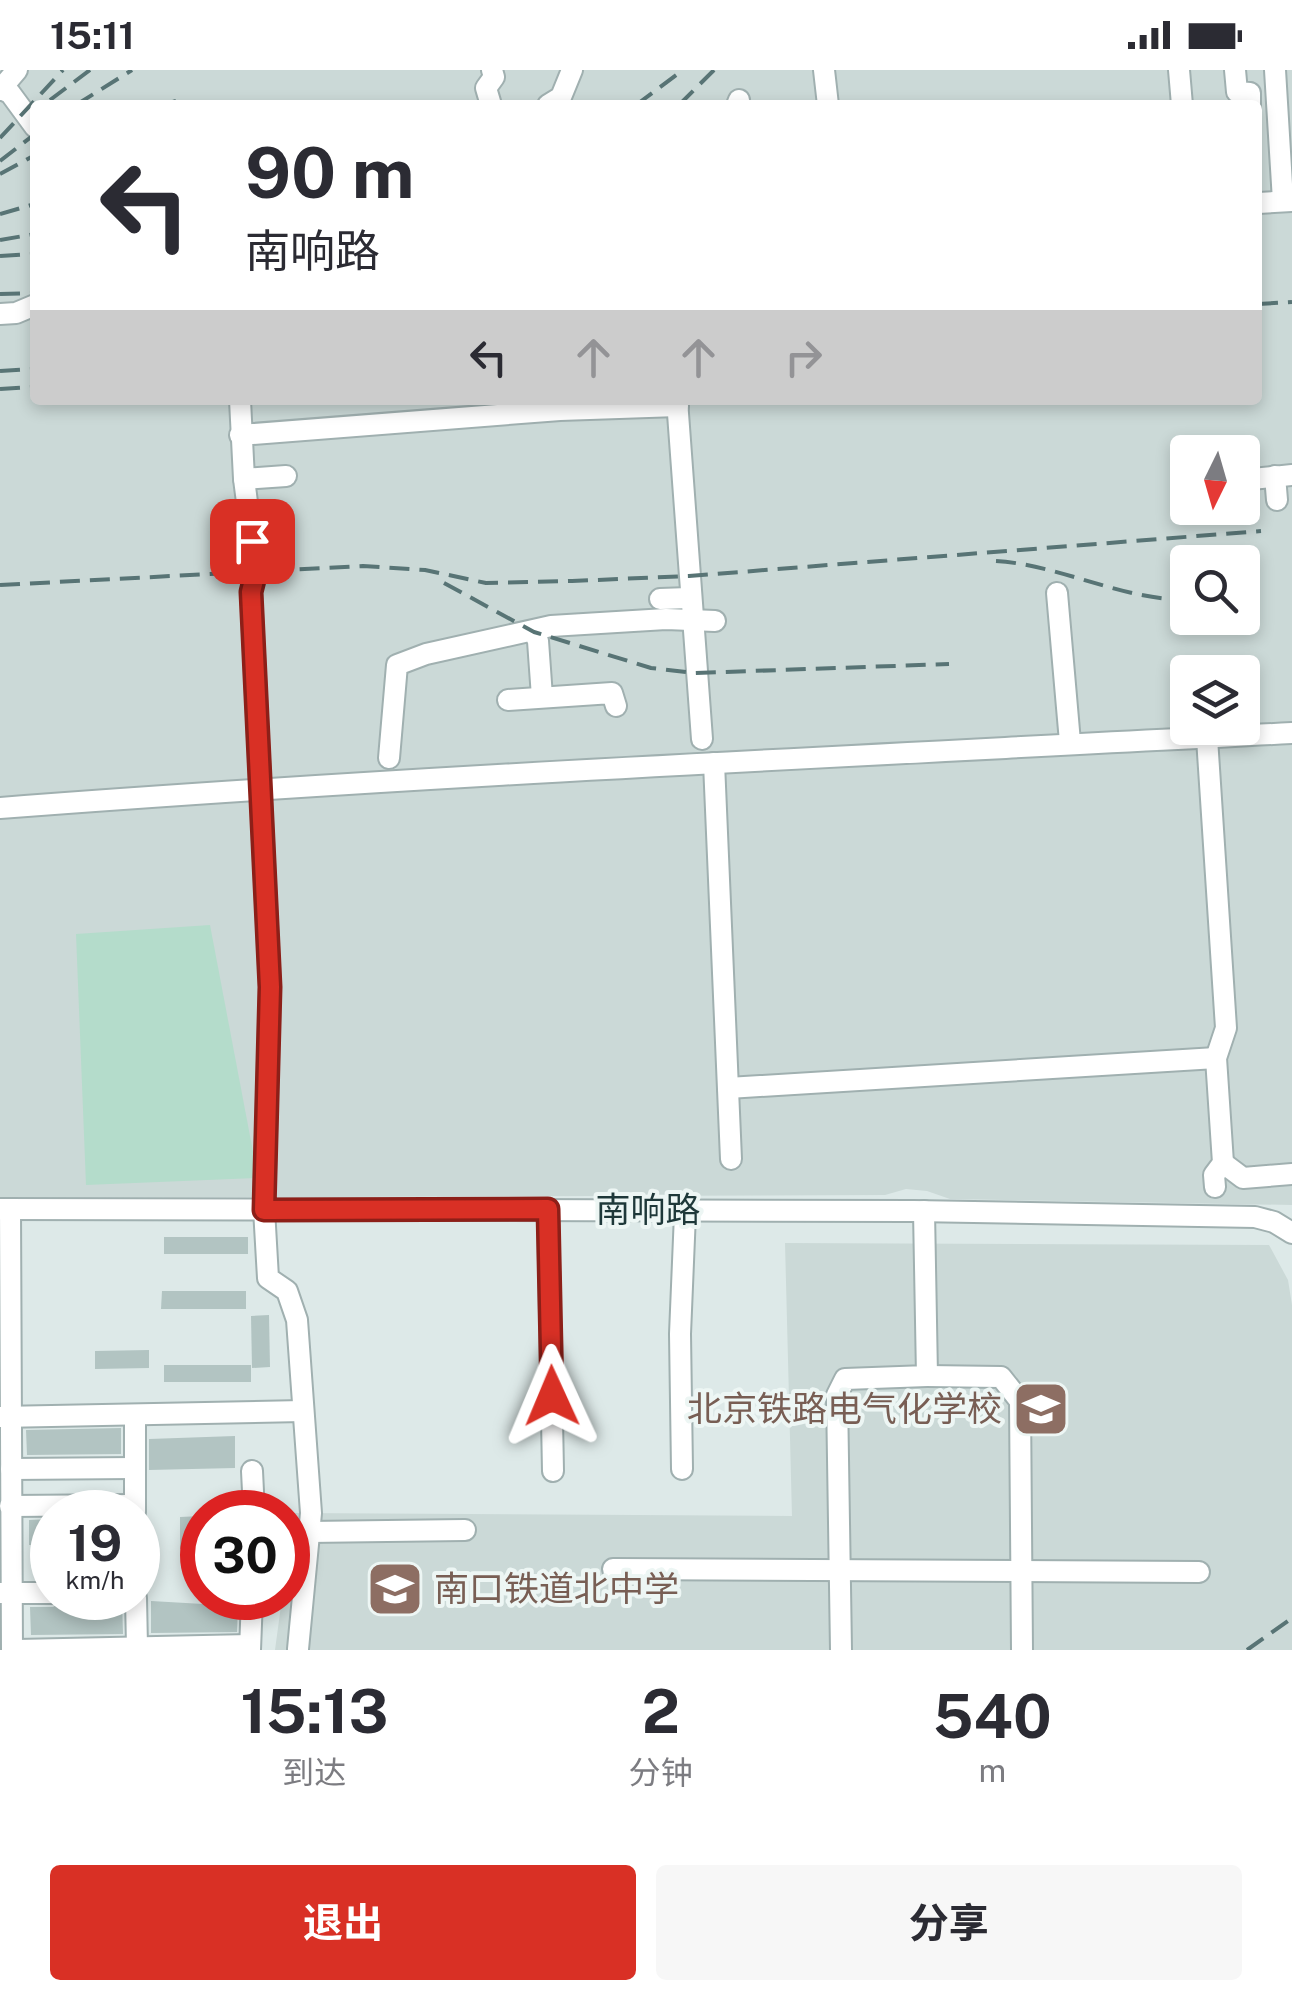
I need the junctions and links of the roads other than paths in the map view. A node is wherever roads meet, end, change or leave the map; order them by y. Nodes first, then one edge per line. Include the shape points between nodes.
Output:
1 (16, 70) edge
2 (492, 70) edge
3 (572, 70) edge
4 (824, 70) edge
5 (1180, 70) edge
6 (1236, 70) edge
7 (1275, 70) edge
8 (0, 89) edge
9 (489, 100) edge
10 (556, 100) edge
11 (827, 100) edge
12 (1182, 100) edge
13 (1250, 100) edge
14 (1262, 113) edge
15 (30, 120) edge
16 (1285, 126) edge
17 (1288, 201) edge
18 (1262, 203) edge
19 (30, 307) edge
20 (0, 314) edge
21 (240, 405) edge
22 (651, 405) edge
23 (678, 405) edge
24 (569, 411) edge
25 (240, 435) junction
26 (1284, 475) edge
27 (286, 476) dead end
28 (244, 479) junction
29 (1277, 500) dead end
30 (1058, 594) dead end
31 (660, 599) dead end
32 (691, 608) junction
33 (715, 620) dead end
34 (534, 632) junction
35 (542, 697) junction
36 (508, 700) dead end
37 (616, 706) dead end
38 (1292, 734) edge
39 (1260, 736) edge
40 (702, 739) dead end
41 (1170, 739) edge
42 (1070, 742) junction
43 (1207, 745) edge
44 (389, 758) dead end
45 (714, 762) junction
46 (262, 788) junction
47 (0, 808) edge
48 (1216, 1058) junction
49 (728, 1088) junction
50 (731, 1159) dead end
51 (1223, 1163) junction
52 (1292, 1174) edge
53 (1215, 1187) dead end
54 (548, 1209) junction
55 (5, 1210) edge
56 (264, 1210) junction
57 (924, 1211) junction
58 (686, 1214) dead end
59 (1292, 1233) edge
60 (927, 1376) junction
61 (304, 1411) junction
62 (134, 1415) junction
63 (5, 1416) edge
64 (135, 1468) junction
65 (682, 1468) dead end
66 (11, 1469) junction
67 (252, 1471) dead end
68 (553, 1471) dead end
69 (136, 1490) edge
70 (253, 1490) edge
71 (309, 1490) edge
72 (10, 1506) junction
73 (30, 1506) edge
74 (465, 1530) dead end
75 (310, 1532) edge
76 (612, 1570) dead end
77 (840, 1571) junction
78 (1022, 1572) junction
79 (1199, 1572) dead end
80 (6, 1593) edge
81 (137, 1620) edge
82 (251, 1620) edge
83 (301, 1620) edge
84 (138, 1648) junction
85 (250, 1648) edge
86 (298, 1649) edge
87 (14, 1650) edge
88 (841, 1650) edge
89 (1022, 1650) edge

1 - 8 street
2 - 9 street
3 - 10 street
4 - 11 street
5 - 12 street
6 - 13 street via 1237,92 1250,93
7 - 16 street
8 - 15 street
14 - 16 street
16 - 17 street
17 - 18 street
19 - 20 street
21 - 25 street
22 - 24 street
23 - 32 street
24 - 25 street
25 - 28 street
26 - 29 street
27 - 28 street
28 - 46 street via 256,572 251,592
30 - 42 street
31 - 32 street
32 - 33 street
32 - 34 street
32 - 40 street
34 - 35 street
34 - 44 street via 397,665
35 - 36 street
35 - 37 street via 612,694
38 - 39 street
41 - 42 street
42 - 45 street
43 - 48 street via 1226,1028
45 - 46 street
45 - 49 street
46 - 47 street
46 - 56 street via 270,987
48 - 49 street
48 - 51 street
49 - 50 street
51 - 52 street via 1243,1178
51 - 53 street
54 - 56 street, 南响路
54 - 57 street, 南响路
54 - 68 street
55 - 56 street, 南响路
55 - 63 street
56 - 61 street via 268,1278 288,1292 297,1320
57 - 59 street, 南响路 via 1256,1217
57 - 60 street
58 - 65 street
60 - 77 street via 845,1379 838,1395
60 - 78 street via 1001,1378 1020,1400
61 - 62 street
61 - 71 street
62 - 63 street
62 - 64 street
63 - 66 street
64 - 66 street
64 - 69 street
66 - 72 street
67 - 70 street
72 - 73 street
72 - 80 street
74 - 75 street
76 - 77 street
77 - 78 street
77 - 88 street
78 - 79 street
78 - 89 street
80 - 87 street
81 - 84 street
82 - 85 street
83 - 86 street
84 - 85 street
84 - 87 street

